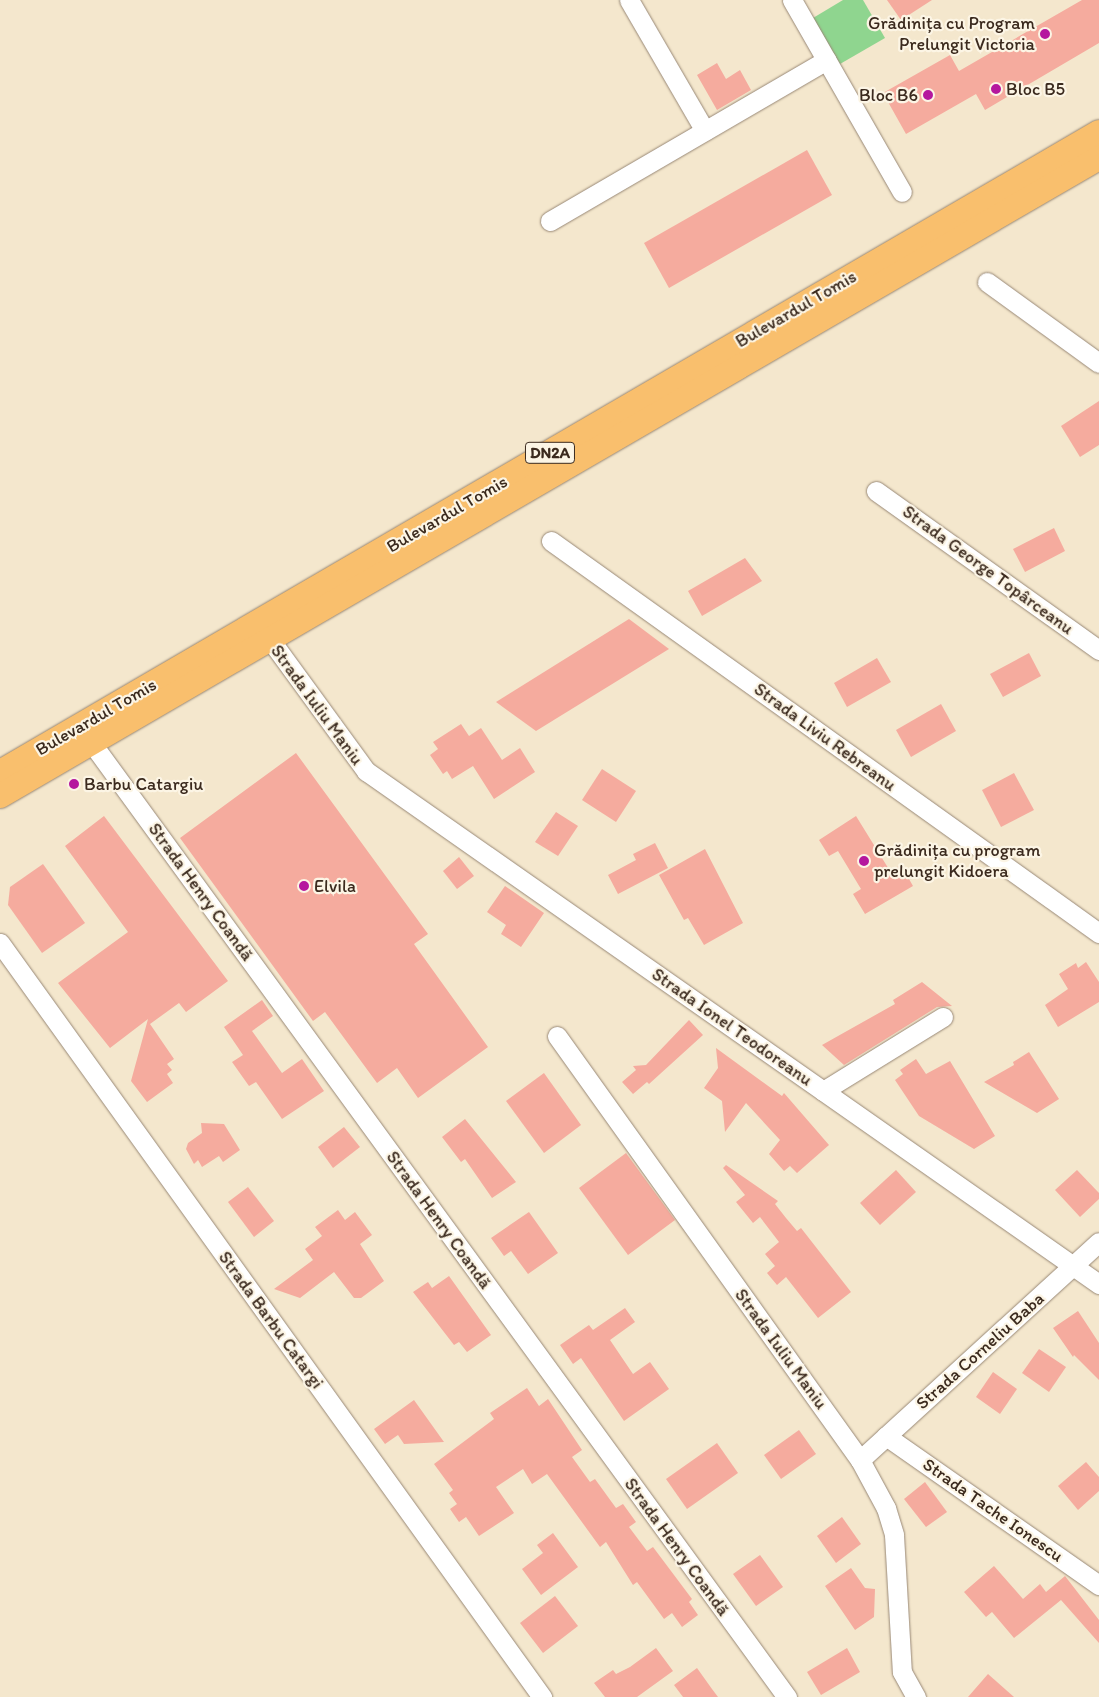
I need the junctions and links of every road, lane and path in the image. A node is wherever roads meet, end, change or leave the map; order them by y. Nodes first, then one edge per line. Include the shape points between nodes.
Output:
1 (629, 0) edge
2 (792, 0) edge
3 (827, 60) junction
4 (705, 131) junction
5 (1099, 132) edge
6 (1099, 158) edge
7 (902, 192) dead end
8 (550, 220) dead end
9 (987, 282) dead end
10 (1099, 363) edge
11 (876, 491) dead end
12 (551, 541) dead end
13 (269, 638) junction
14 (1099, 650) edge
15 (91, 742) junction
16 (366, 771) joint
17 (0, 772) edge
18 (0, 796) edge
19 (1099, 933) edge
20 (0, 943) edge
21 (942, 1017) dead end
22 (557, 1036) dead end
23 (823, 1091) junction
24 (1099, 1242) edge
25 (1073, 1265) junction
26 (1099, 1284) edge
27 (886, 1436) junction
28 (860, 1460) junction
29 (1099, 1585) edge
30 (542, 1697) edge
31 (787, 1697) edge
32 (916, 1697) edge

1 - 4 street
2 - 3 street
3 - 4 street
3 - 7 street
4 - 8 street
5 - 17 main road, Bulevardul Tomis / DN2A
6 - 13 main road, Bulevardul Tomis / DN2A
9 - 10 street
11 - 14 street, Strada George Topârceanu
12 - 19 street, Strada Liviu Rebreanu
13 - 15 main road, Bulevardul Tomis / DN2A
13 - 16 street, Strada Iuliu Maniu
15 - 18 main road, Bulevardul Tomis / DN2A
15 - 31 street, Strada Henry Coandă
16 - 23 street, Strada Ionel Teodoreanu
20 - 30 street, Strada Barbu Catargi
21 - 23 street
22 - 28 street, Strada Iuliu Maniu
23 - 25 street, Strada Ionel Teodoreanu
24 - 25 street, Strada Corneliu Baba
25 - 26 street, Strada Ionel Teodoreanu
25 - 27 street, Strada Corneliu Baba
27 - 28 street, Strada Corneliu Baba
27 - 29 street, Strada Tache Ionescu
28 - 32 street, Strada Iuliu Maniu via 886,1508 894,1535 902,1672

